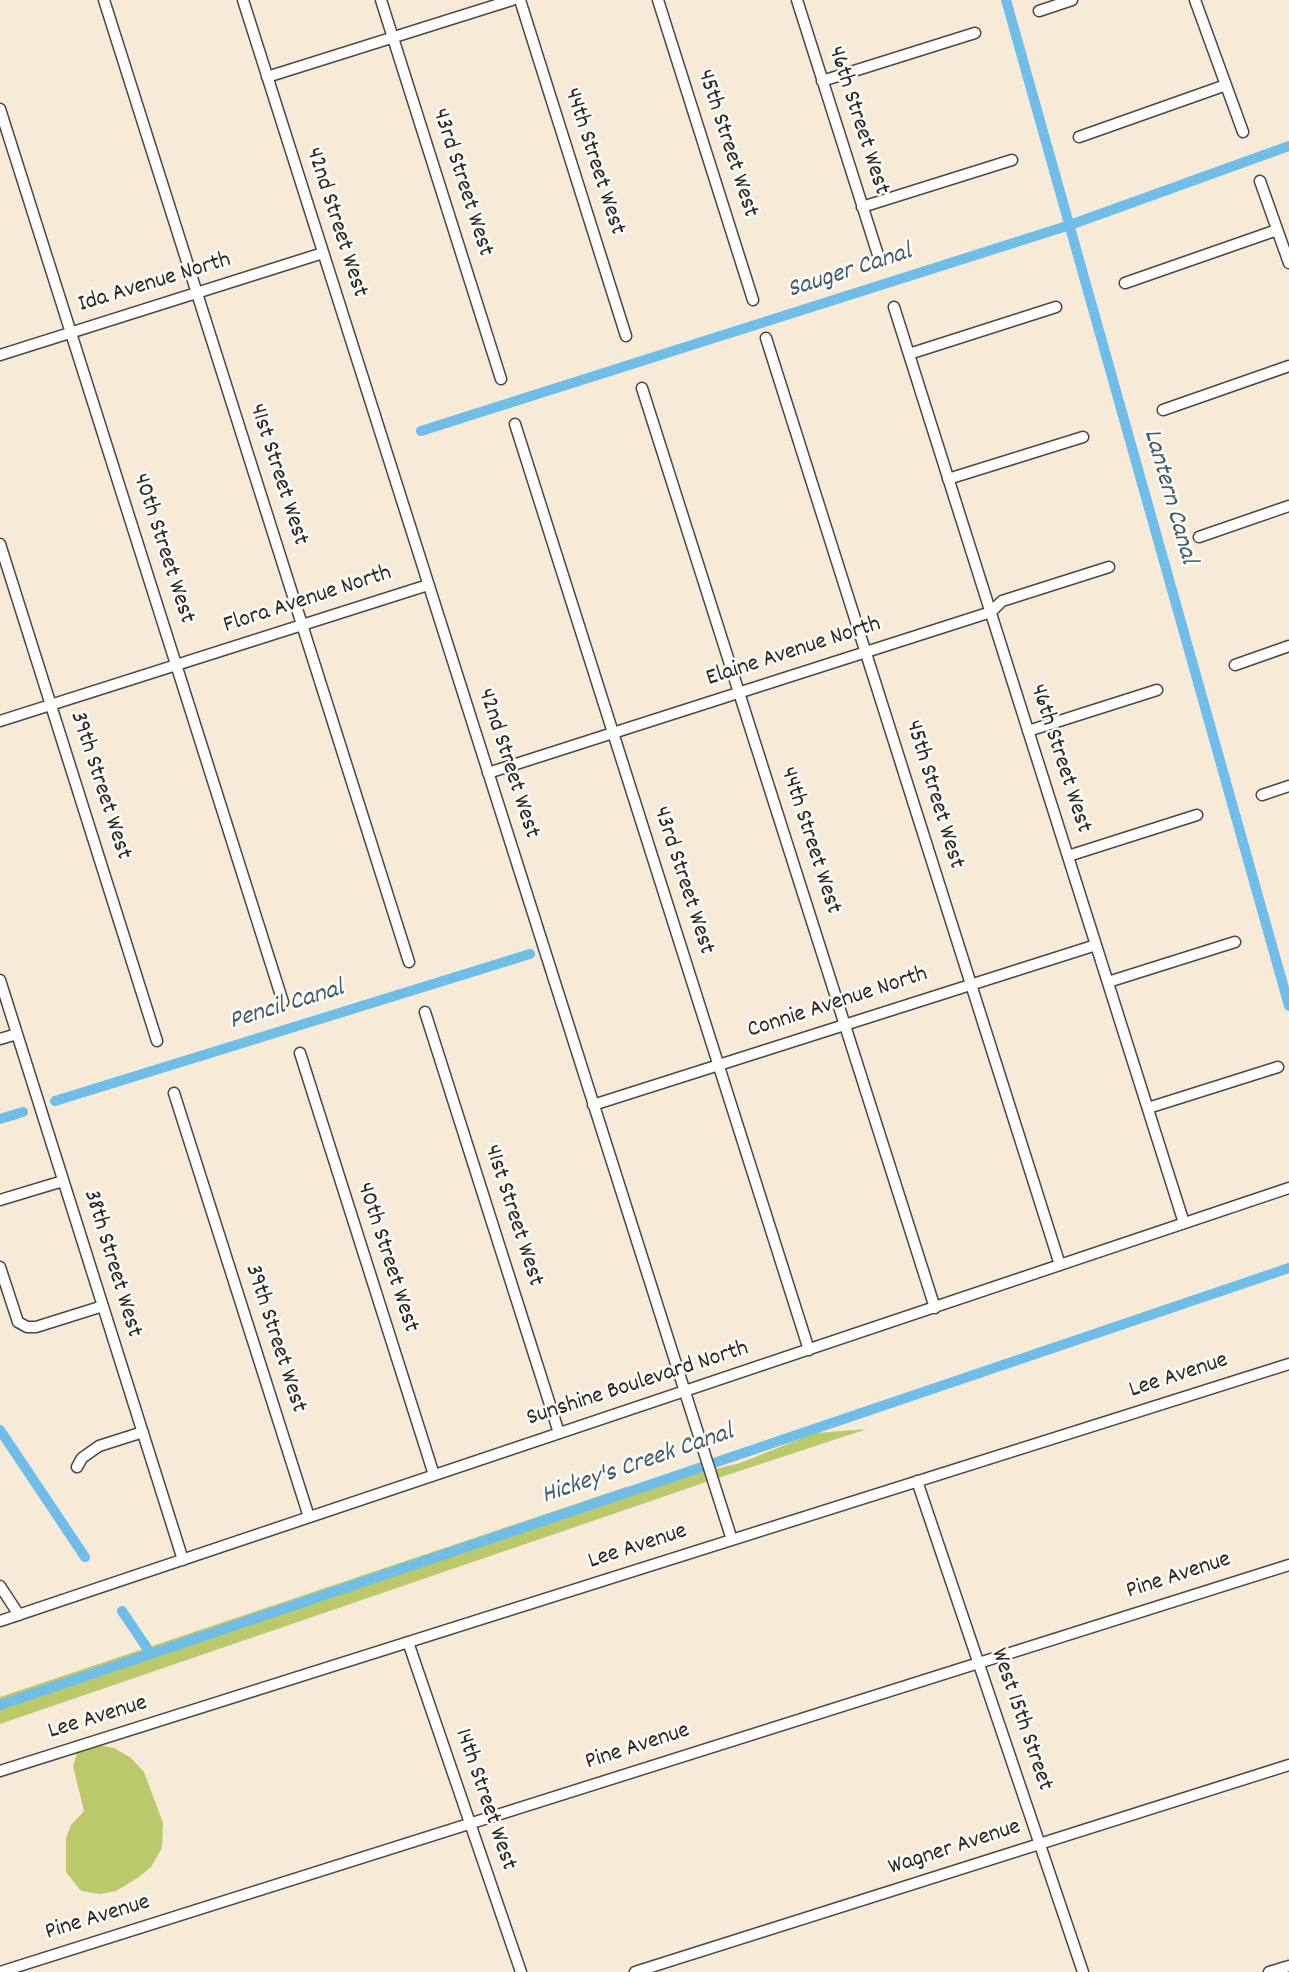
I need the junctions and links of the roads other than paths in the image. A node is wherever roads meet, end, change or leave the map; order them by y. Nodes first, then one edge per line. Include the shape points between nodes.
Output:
1 (104, 0) edge
2 (243, 0) edge
3 (381, 0) edge
4 (512, 0) edge
5 (520, 0) edge
6 (658, 0) edge
7 (797, 0) edge
8 (1072, 0) edge
9 (1195, 0) edge
10 (1039, 11) dead end
11 (975, 33) dead end
12 (393, 38) junction
13 (267, 77) junction
14 (822, 81) junction
15 (1226, 85) junction
16 (0, 109) edge
17 (1242, 132) dead end
18 (1079, 137) dead end
19 (1012, 160) dead end
20 (1260, 181) dead end
21 (862, 207) junction
22 (1277, 230) junction
23 (323, 253) junction
24 (878, 255) dead end
25 (1289, 263) edge
26 (1125, 284) dead end
27 (197, 293) junction
28 (753, 300) dead end
29 (894, 307) dead end
30 (1056, 307) dead end
31 (71, 333) junction
32 (626, 336) dead end
33 (765, 338) dead end
34 (909, 354) junction
35 (0, 355) edge
36 (1289, 366) edge
37 (501, 379) dead end
38 (642, 388) dead end
39 (1163, 410) dead end
40 (515, 424) dead end
41 (1083, 437) dead end
42 (948, 479) junction
43 (1289, 506) edge
44 (1199, 537) dead end
45 (0, 544) edge
46 (1109, 567) dead end
47 (428, 585) junction
48 (991, 612) junction
49 (303, 624) junction
50 (1289, 646) edge
51 (866, 652) junction
52 (177, 664) junction
53 (1235, 665) dead end
54 (1157, 690) dead end
55 (739, 692) junction
56 (51, 705) junction
57 (0, 721) edge
58 (1028, 731) junction
59 (613, 732) junction
60 (488, 773) junction
61 (1289, 786) edge
62 (1262, 795) dead end
63 (1197, 815) dead end
64 (1068, 856) junction
65 (1235, 942) dead end
66 (1096, 944) junction
67 (409, 962) dead end
68 (0, 981) edge
69 (1108, 982) junction
70 (970, 984) junction
71 (283, 1002) dead end
72 (425, 1012) dead end
73 (844, 1024) junction
74 (17, 1034) junction
75 (0, 1039) edge
76 (157, 1041) dead end
77 (300, 1053) dead end
78 (719, 1064) junction
79 (1279, 1067) dead end
80 (174, 1093) dead end
81 (593, 1105) junction
82 (1149, 1108) junction
83 (63, 1181) junction
84 (1289, 1188) edge
85 (0, 1200) edge
86 (1184, 1223) junction
87 (1060, 1265) junction
88 (0, 1267) edge
89 (103, 1306) junction
90 (935, 1308) junction
91 (809, 1350) junction
92 (1289, 1364) edge
93 (684, 1391) junction
94 (143, 1432) junction
95 (559, 1433) junction
96 (77, 1467) dead end
97 (434, 1475) junction
98 (917, 1481) junction
99 (309, 1517) junction
100 (732, 1540) junction
101 (183, 1560) junction
102 (1289, 1564) edge
103 (0, 1586) edge
104 (19, 1615) junction
105 (0, 1621) edge
106 (408, 1642) junction
107 (979, 1663) junction
108 (1289, 1765) edge
109 (0, 1771) edge
110 (470, 1824) junction
111 (1040, 1844) junction
112 (1289, 1966) edge
113 (0, 1972) edge
114 (520, 1972) edge
115 (635, 1972) edge
116 (1083, 1972) edge
117 (1269, 1972) edge

1 - 27 street, 41st Street West
2 - 13 street, 42nd Street West
3 - 12 street, 43rd Street West
4 - 12 street
5 - 32 street, 44th Street West
6 - 28 street, 45th Street West
7 - 14 street, 46th Street West
8 - 10 street
9 - 15 street
11 - 14 street
12 - 13 street
12 - 37 street, 43rd Street West
13 - 23 street, 42nd Street West
14 - 21 street, 46th Street West
15 - 17 street
15 - 18 street
16 - 31 street, 40th Street West
19 - 21 street
20 - 22 street
21 - 24 street, 46th Street West
22 - 25 street
22 - 26 street
23 - 27 street, Ida Avenue North
23 - 47 street, 42nd Street West
27 - 31 street, Ida Avenue North
27 - 49 street, 41st Street West
29 - 34 street, 46th Street West
30 - 34 street
31 - 35 street, Ida Avenue North
31 - 52 street, 40th Street West
33 - 51 street, 45th Street West
34 - 42 street, 46th Street West
36 - 39 street
38 - 55 street, 44th Street West
40 - 59 street, 43rd Street West
41 - 42 street
42 - 48 street, 46th Street West
43 - 44 street
45 - 56 street, 39th Street West
46 - 48 street, Elaine Avenue North via 1002,601
47 - 49 street, Flora Avenue North
47 - 60 street, 42nd Street West
48 - 51 street, Elaine Avenue North
48 - 58 street, 46th Street West
49 - 52 street, Flora Avenue North
49 - 67 street, 41st Street West
50 - 53 street
51 - 55 street, Elaine Avenue North
51 - 70 street, 45th Street West
52 - 56 street, Flora Avenue North
52 - 71 street, 40th Street West
54 - 58 street
55 - 59 street, Elaine Avenue North
55 - 73 street, 44th Street West
56 - 57 street, Flora Avenue North
56 - 76 street, 39th Street West
58 - 64 street, 46th Street West
59 - 60 street, Elaine Avenue North
59 - 78 street, 43rd Street West
60 - 81 street, 42nd Street West
61 - 62 street
63 - 64 street
64 - 66 street, 46th Street West
65 - 69 street
66 - 69 street, 46th Street West
66 - 70 street, Connie Avenue North
68 - 74 street, 38th Street West
69 - 82 street, 46th Street West
70 - 73 street, Connie Avenue North
70 - 87 street, 45th Street West
72 - 95 street, 41st Street West
73 - 78 street, Connie Avenue North
73 - 90 street, 44th Street West
74 - 75 street
74 - 83 street, 38th Street West
77 - 97 street, 40th Street West
78 - 81 street, Connie Avenue North
78 - 91 street, 43rd Street West
79 - 82 street
80 - 99 street, 39th Street West
81 - 93 street, 42nd Street West
82 - 86 street, 46th Street West
83 - 85 street
83 - 89 street, 38th Street West
84 - 86 street, Sunshine Boulevard North
86 - 87 street, Sunshine Boulevard North
87 - 90 street, Sunshine Boulevard North
88 - 89 street via 18,1322 26,1327
89 - 94 street, 38th Street West
90 - 91 street, Sunshine Boulevard North
91 - 93 street, Sunshine Boulevard North
92 - 98 street, Lee Avenue
93 - 95 street, Sunshine Boulevard North
93 - 100 street, 42nd Street West
94 - 96 street via 99,1446
94 - 101 street, 38th Street West
95 - 97 street, Sunshine Boulevard North
97 - 99 street, Sunshine Boulevard North
98 - 100 street, Lee Avenue
98 - 107 street, West 15th Street
99 - 101 street, Sunshine Boulevard North
100 - 106 street, Lee Avenue
101 - 104 street, Sunshine Boulevard North
102 - 107 street, Pine Avenue
103 - 104 street
104 - 105 street, Sunshine Boulevard North
106 - 109 street, Lee Avenue
106 - 110 street, 14th Street West
107 - 110 street, Pine Avenue
107 - 111 street, West 15th Street
108 - 111 street, Wagner Avenue
110 - 113 street, Pine Avenue
110 - 114 street, 14th Street West
111 - 115 street, Wagner Avenue
111 - 116 street, West 15th Street
112 - 117 street

